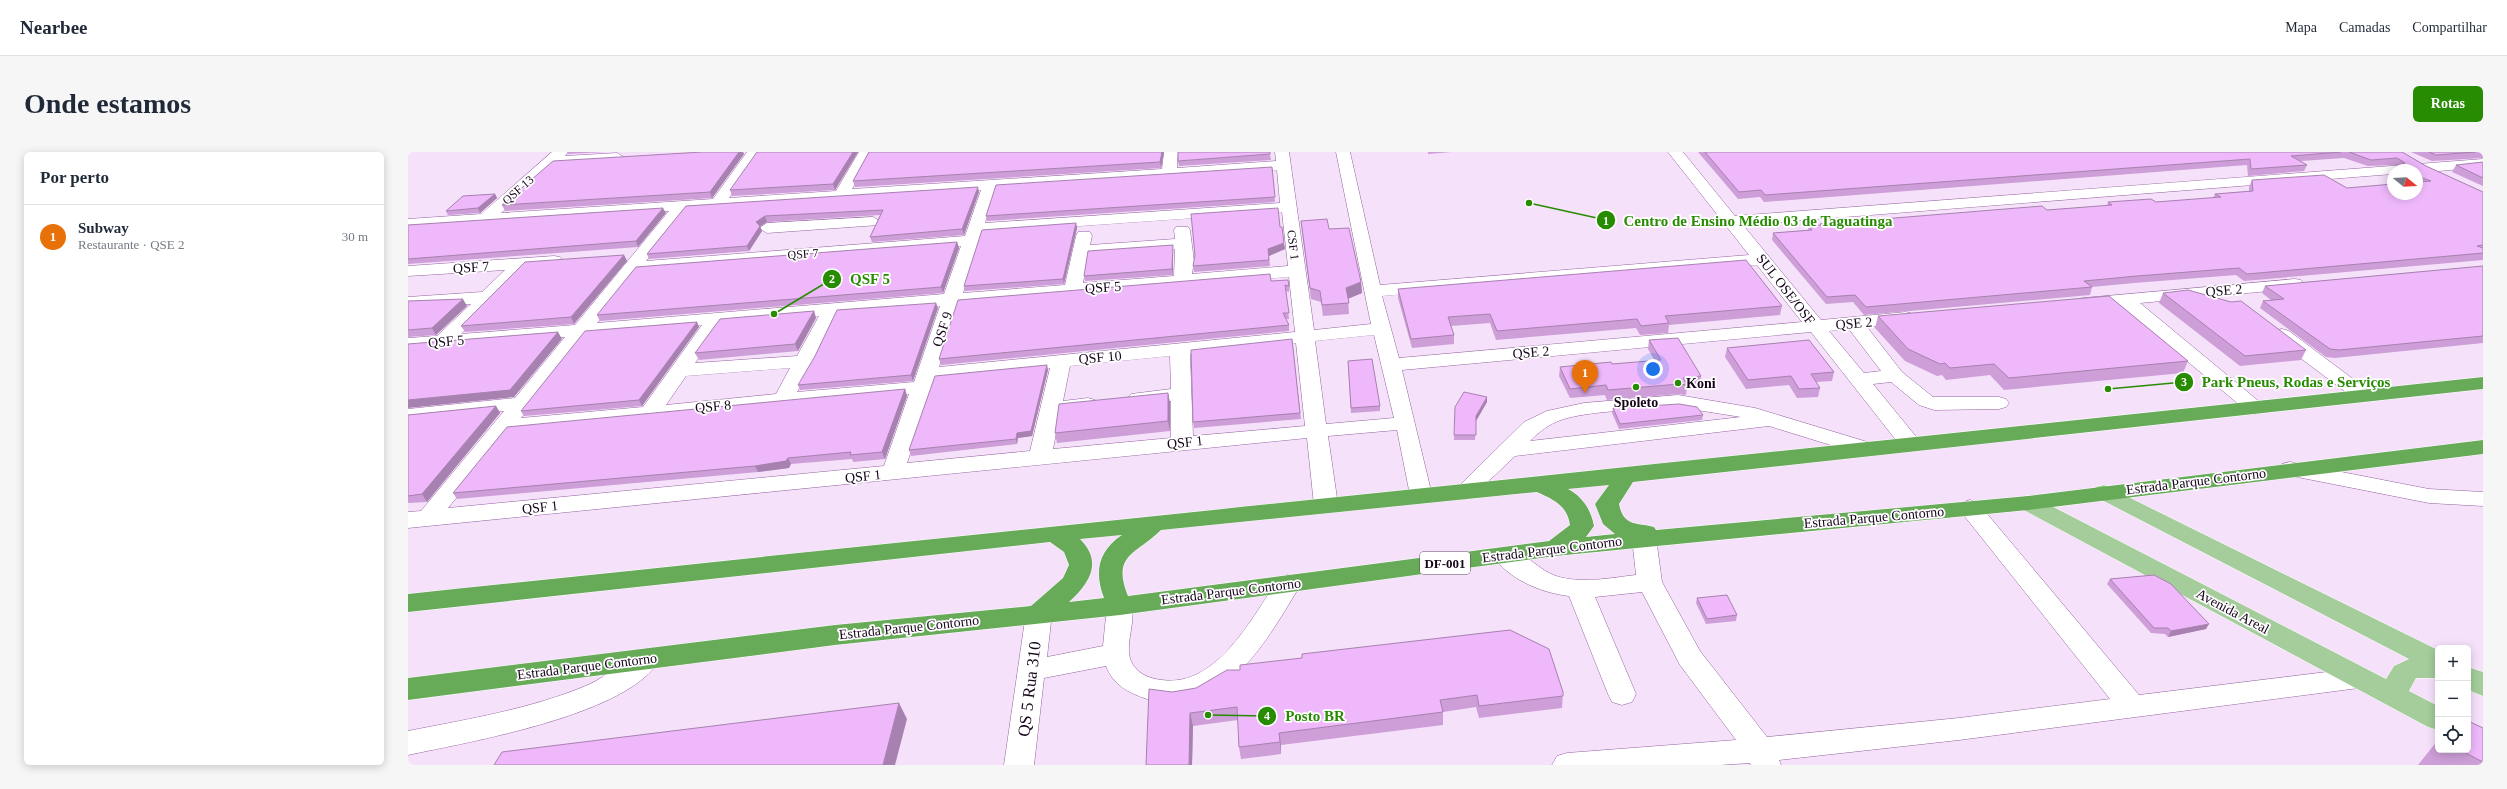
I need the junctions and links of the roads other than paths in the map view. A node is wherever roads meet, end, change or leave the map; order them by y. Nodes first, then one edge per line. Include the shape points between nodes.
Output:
1 (754, 152) edge
2 (866, 152) edge
3 (1171, 152) edge
4 (1343, 152) edge
5 (1675, 152) edge
6 (2404, 155) edge
7 (556, 156) edge
8 (635, 156) edge
9 (1282, 158) edge
10 (2483, 163) edge
11 (2423, 168) edge
12 (2429, 168) junction
13 (2387, 170) edge
14 (1169, 173) junction
15 (2456, 181) edge
16 (990, 185) junction
17 (888, 192) junction
18 (840, 196) junction
19 (786, 199) junction
20 (717, 204) junction
21 (682, 206) junction
22 (1288, 206) junction
23 (1182, 214) junction
24 (485, 218) junction
25 (1088, 221) junction
26 (1730, 221) junction
27 (873, 222) junction
28 (408, 224) edge
29 (767, 228) junction
30 (974, 234) junction
31 (1183, 243) junction
32 (860, 250) junction
33 (1081, 251) junction
34 (747, 258) junction
35 (632, 259) junction
36 (1763, 259) junction
37 (567, 260) edge
38 (521, 264) junction
39 (1296, 271) junction
40 (409, 272) edge
41 (1182, 282) junction
42 (2309, 282) edge
43 (1073, 289) junction
44 (1372, 290) junction
45 (2222, 290) junction
46 (488, 297) junction
47 (2124, 299) junction
48 (952, 301) junction
49 (408, 302) edge
50 (2068, 304) edge
51 (2246, 308) edge
52 (832, 309) junction
53 (1926, 317) edge
54 (716, 319) junction
55 (1854, 323) junction
56 (1815, 326) junction
57 (2269, 326) edge
58 (1381, 329) junction
59 (583, 330) junction
60 (1304, 338) junction
61 (443, 341) junction
62 (408, 344) edge
63 (1180, 350) junction
64 (806, 361) junction
65 (1061, 361) junction
66 (1391, 365) junction
67 (680, 370) junction
68 (1895, 376) junction
69 (1859, 379) junction
70 (924, 380) junction
71 (2483, 383) edge
72 (1180, 394) junction
73 (2362, 395) junction
74 (783, 400) junction
75 (524, 403) junction
76 (1999, 403) dead end
77 (1051, 408) junction
78 (2255, 408) junction
79 (650, 412) junction
80 (408, 415) edge
81 (1774, 420) junction
82 (1406, 423) junction
83 (505, 426) junction
84 (1317, 430) junction
85 (1182, 443) junction
86 (1911, 444) junction
87 (2483, 447) edge
88 (1866, 449) junction
89 (1507, 450) junction
90 (1040, 457) junction
91 (2290, 469) junction
92 (893, 473) junction
93 (1626, 476) junction
94 (1542, 485) junction
95 (1464, 492) junction
96 (2104, 492) junction
97 (1421, 495) junction
98 (2483, 499) edge
99 (2028, 503) junction
100 (1326, 505) junction
101 (1970, 508) junction
102 (418, 519) edge
103 (1156, 524) junction
104 (1052, 533) junction
105 (1654, 537) junction
106 (1555, 548) junction
107 (1505, 555) junction
108 (1649, 582) junction
109 (1288, 584) junction
110 (1578, 588) junction
111 (408, 603) edge
112 (1120, 606) junction
113 (1039, 613) junction
114 (1116, 654) junction
115 (647, 659) junction
116 (2435, 660) edge
117 (2435, 668) edge
118 (1033, 670) junction
119 (2359, 678) junction
120 (2471, 679) edge
121 (2483, 685) edge
122 (408, 689) edge
123 (1622, 694) dead end
124 (2394, 696) junction
125 (2132, 706) junction
126 (2435, 717) edge
127 (408, 743) edge
128 (1763, 758) edge
129 (1019, 765) edge
130 (1566, 765) edge

1 - 20 street
2 - 18 street
3 - 14 street
4 - 44 street
5 - 26 street, SUL OSE/OSF
6 - 12 street
7 - 8 street, QSF 13
7 - 24 street, QSF 13
9 - 14 street
9 - 22 street, CSF 1
10 - 12 street
11 - 12 street
12 - 15 street
13 - 26 street
14 - 16 street
16 - 17 street
16 - 30 street, QSF 9
17 - 18 street
17 - 27 street
18 - 19 street
19 - 20 street
19 - 29 street
20 - 21 street
21 - 24 street
21 - 35 street
22 - 23 street
22 - 39 street, CSF 1
23 - 25 street
23 - 31 street
24 - 28 street
25 - 30 street
25 - 33 street
26 - 36 street, SUL OSE/OSF
27 - 29 street
27 - 32 street
29 - 34 street
30 - 32 street, QSF 7
30 - 48 street, QSF 9
31 - 33 street
31 - 41 street via 1185,261
32 - 34 street, QSF 7
33 - 43 street
34 - 35 street, QSF 7
35 - 59 street
36 - 44 street
36 - 56 street, SUL OSE/OSF
37 - 38 street
38 - 40 street, QSF 7
38 - 46 street, QSF 7
39 - 41 street, QSF 5
39 - 60 street, CSF 1
41 - 43 street, QSF 5
42 - 45 street, QSE 2
43 - 48 street, QSF 5
44 - 58 street
45 - 47 street, QSE 2
45 - 51 street
46 - 49 street
46 - 61 street, QSF 7
47 - 50 street, QSE 2
47 - 78 street
48 - 52 street, QSF 5
48 - 70 street, QSF 9
52 - 54 street, QSF 5
52 - 64 street
53 - 55 street, QSE 2
54 - 59 street, QSF 5
54 - 67 street
55 - 56 street, QSE 2
55 - 68 street
56 - 66 street, QSE 2
56 - 69 street, SUL OSE/OSF
57 - 73 street
58 - 60 street, QSF 10
58 - 66 street
59 - 61 street, QSF 5
59 - 75 street
60 - 63 street, QSF 10
60 - 84 street, CSF 1
61 - 62 street, QSF 5
63 - 65 street, QSF 10
63 - 72 street
64 - 67 street
64 - 74 street
65 - 70 street, QSF 10
65 - 77 street
66 - 82 street
67 - 79 street
68 - 69 street
68 - 76 street via 1926,401 1934,404
69 - 86 street, SUL OSE/OSF
70 - 74 street, QSF 8
70 - 92 street, QSF 9
71 - 73 highway
72 - 77 street
72 - 85 street
73 - 78 highway
74 - 79 street, QSF 8
75 - 80 street
75 - 83 street
77 - 90 street
78 - 86 highway
79 - 83 street, QSF 8
81 - 88 street
81 - 89 street
81 - 89 street via 1740,410 1678,401 1584,409 1548,418 1532,427
82 - 84 street, QSF 1
82 - 97 street
83 - 102 street
84 - 85 street, QSF 1
84 - 100 street, CSF 1
85 - 90 street, QSF 1
86 - 88 highway
87 - 91 highway, Estrada Parque Contorno / DF-001
88 - 93 highway
89 - 95 street
90 - 92 street, QSF 1
91 - 96 highway, Estrada Parque Contorno / DF-001
91 - 98 street via 2429,496
92 - 102 street, QSF 1
93 - 94 highway
93 - 105 highway via 1607,504 1609,516 1614,525
94 - 95 highway
94 - 106 highway via 1564,496 1581,513 1582,526
95 - 97 highway
96 - 99 highway, Estrada Parque Contorno / DF-001
96 - 116 main road
97 - 100 highway
99 - 101 highway, Estrada Parque Contorno / DF-001
99 - 119 main road, Avenida Areal
100 - 103 highway
101 - 105 highway, Estrada Parque Contorno / DF-001
101 - 125 street
103 - 104 highway
103 - 112 highway via 1121,546 1113,557 1108,571 1110,585
104 - 111 highway
104 - 113 highway via 1074,547 1080,559 1077,575 1070,589
105 - 106 highway, Estrada Parque Contorno / DF-001
105 - 108 street
106 - 107 highway, Estrada Parque Contorno / DF-001
107 - 109 highway, Estrada Parque Contorno / DF-001
107 - 110 street via 1535,578
108 - 110 street
108 - 128 street via 1690,658
109 - 112 highway, Estrada Parque Contorno / DF-001
109 - 114 street via 1231,664 1212,680 1184,691 1161,692 1146,688 1133,682 1125,674
110 - 123 street
112 - 113 highway, Estrada Parque Contorno / DF-001
112 - 114 street
113 - 115 highway, Estrada Parque Contorno / DF-001
113 - 118 street, QS 5 Rua 310
114 - 118 street
115 - 122 highway, Estrada Parque Contorno / DF-001
115 - 127 street via 599,693 559,708 486,727
117 - 124 main road via 2408,670 2399,676
118 - 129 street, QS 5 Rua 310
119 - 124 main road, Avenida Areal
119 - 125 street
120 - 121 main road
124 - 126 main road, Avenida Areal
125 - 128 street
128 - 130 street

